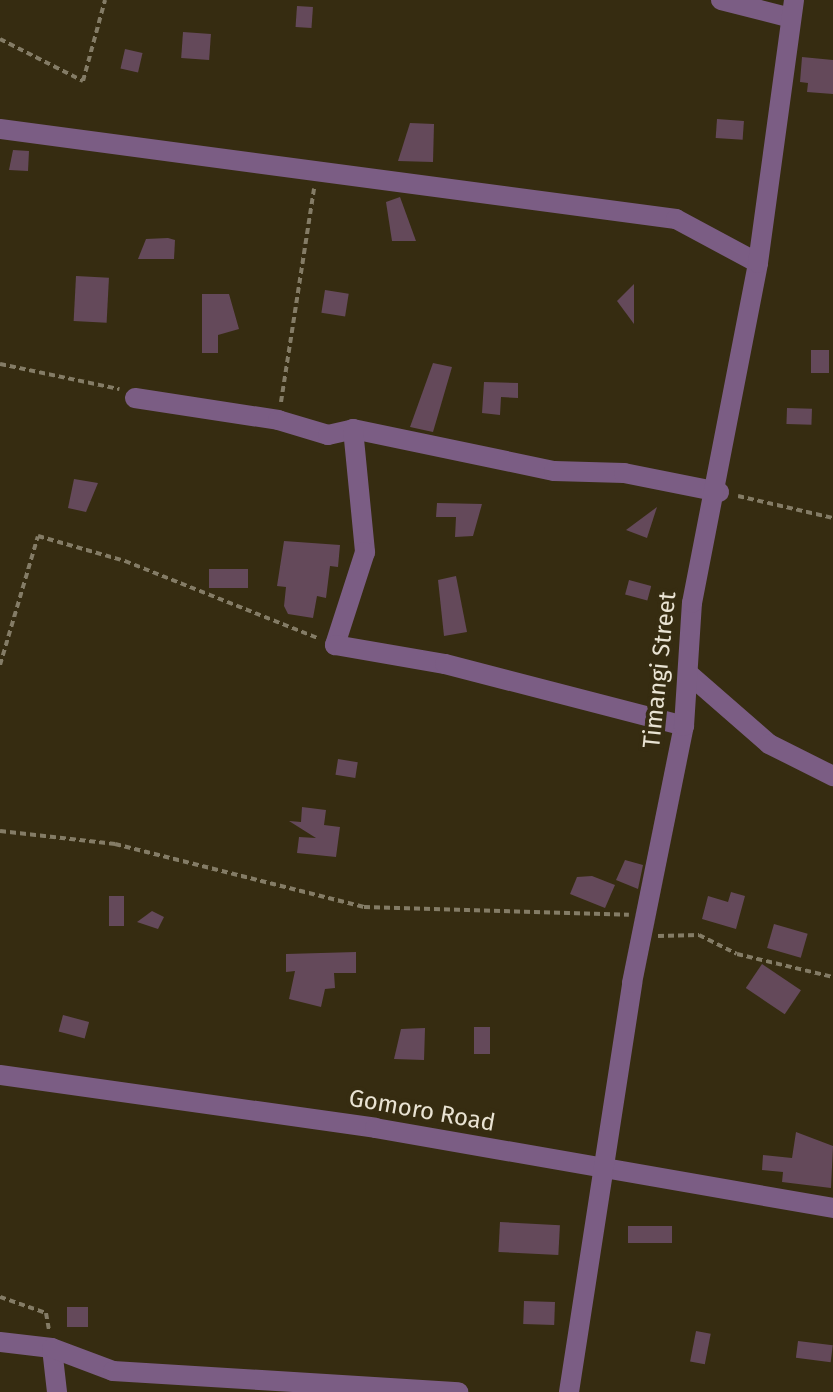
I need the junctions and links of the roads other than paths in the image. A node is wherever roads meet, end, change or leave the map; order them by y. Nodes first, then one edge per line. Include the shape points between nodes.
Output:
1 (721, 0) edge
2 (793, 9) edge
3 (0, 129) edge
4 (758, 263) junction
5 (135, 398) road end
6 (353, 429) junction
7 (719, 492) junction
8 (690, 675) junction
9 (684, 726) junction
10 (833, 776) edge
11 (0, 1075) edge
12 (605, 1171) junction
13 (833, 1208) edge
14 (0, 1342) edge
15 (52, 1348) junction
16 (57, 1392) edge
17 (458, 1392) edge
18 (569, 1392) edge

1 - 2 street
2 - 4 street, Timangi Street
3 - 4 street via 676,219
4 - 7 street, Timangi Street
5 - 6 street via 278,420 328,435
6 - 7 street via 554,471 624,473
6 - 9 street via 365,552 335,645 445,664
7 - 8 street, Timangi Street via 695,582
8 - 9 street, Timangi Street
8 - 10 street via 769,744
9 - 12 street, Timangi Street via 644,926
11 - 12 street, Gomoro Road via 375,1128
12 - 13 street, Gomoro Road via 736,1187
12 - 18 street, Timangi Street
14 - 15 street
15 - 16 street
15 - 17 street via 113,1371

